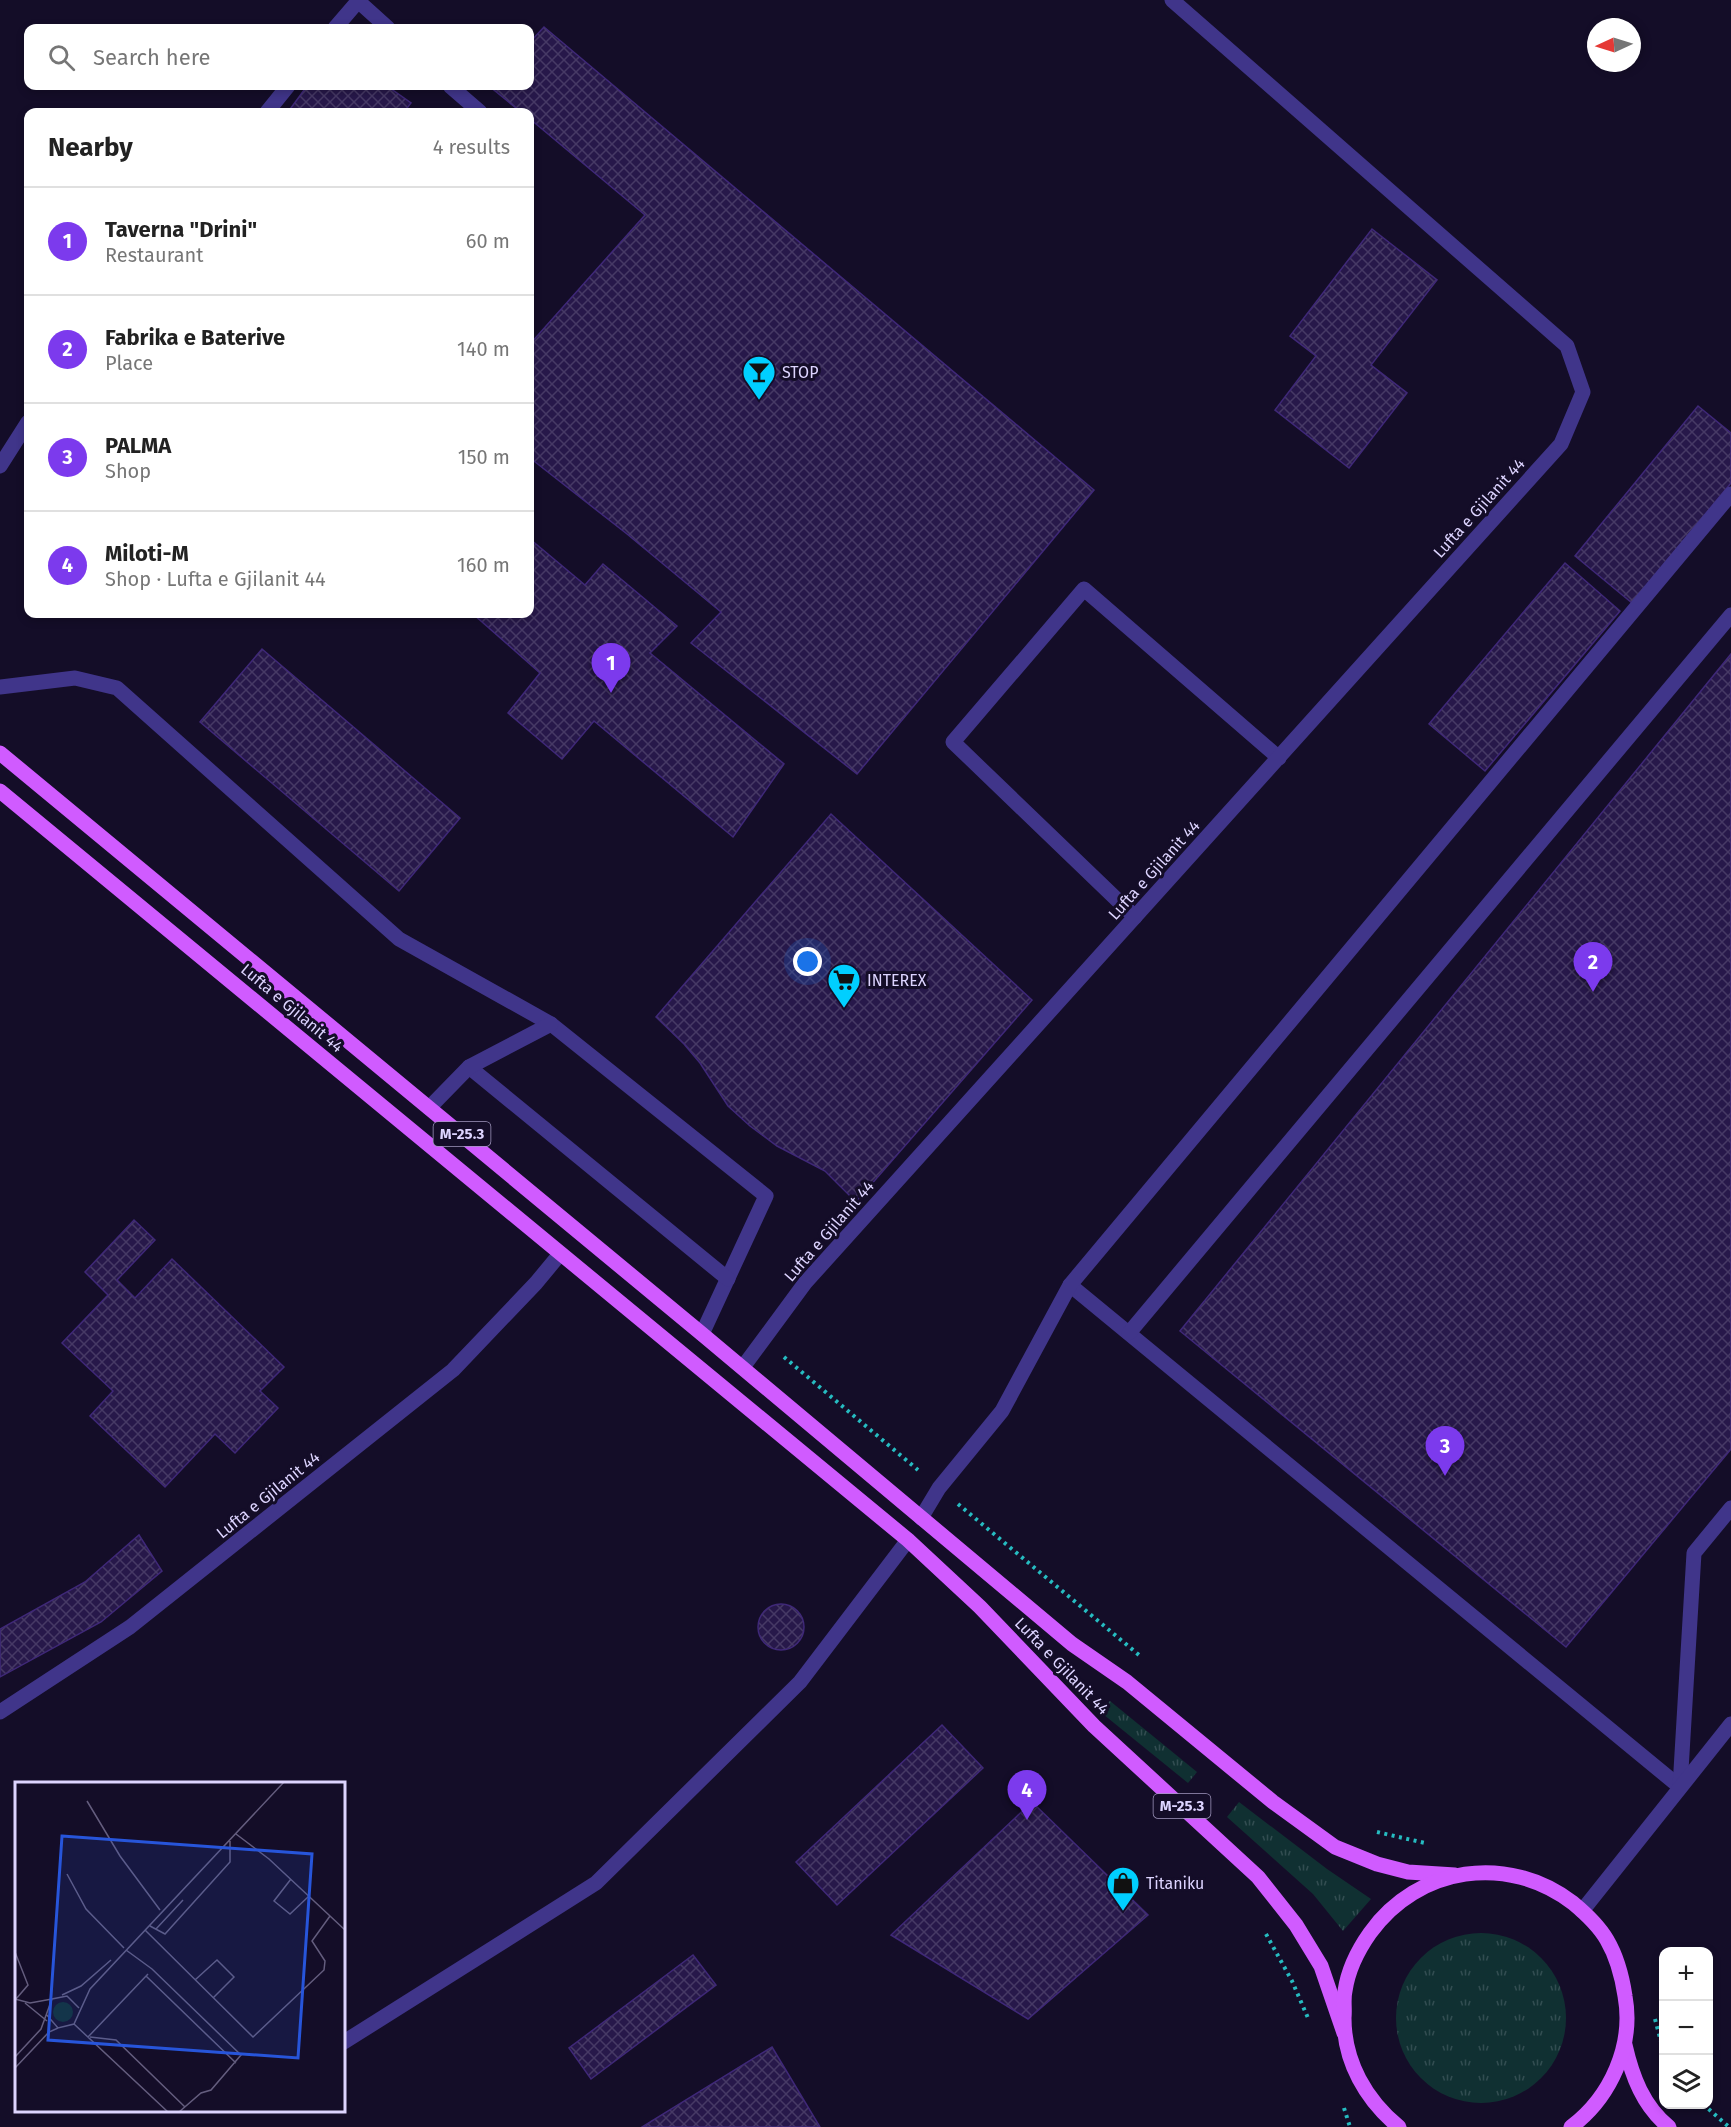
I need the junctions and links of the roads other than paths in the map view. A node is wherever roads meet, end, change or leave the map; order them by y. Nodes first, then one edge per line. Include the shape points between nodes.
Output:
1 (1172, 0) edge
2 (359, 1) edge
3 (339, 24) edge
4 (384, 24) edge
5 (285, 90) edge
6 (455, 90) edge
7 (270, 108) edge
8 (475, 108) edge
9 (24, 428) edge
10 (0, 466) edge
11 (1731, 494) edge
12 (1731, 615) edge
13 (0, 687) edge
14 (0, 753) edge
15 (1279, 758) junction
16 (0, 791) edge
17 (1135, 917) junction
18 (551, 1024) junction
19 (470, 1067) junction
20 (429, 1108) junction
21 (560, 1254) junction
22 (728, 1279) junction
23 (1070, 1285) junction
24 (1129, 1333) junction
25 (702, 1334) junction
26 (743, 1367) junction
27 (1731, 1508) edge
28 (921, 1518) junction
29 (908, 1540) junction
30 (0, 1712) edge
31 (1731, 1724) edge
32 (1680, 1787) junction
33 (1455, 1875) junction
34 (1582, 1911) junction
35 (1344, 2033) junction
36 (345, 2041) edge
37 (1625, 2044) junction
38 (1385, 2120) edge
39 (1583, 2122) edge
40 (1399, 2127) edge
41 (1571, 2127) edge
42 (1668, 2127) edge

1 - 15 street, Lufta e Gjilanit 44 via 1567,346 1583,392 1561,444
2 - 3 street
2 - 4 street
5 - 7 street
6 - 8 street
9 - 10 street
11 - 23 street
12 - 24 street
13 - 18 street via 75,678 117,688 399,939
14 - 20 main road, M-25.3
15 - 17 street, Lufta e Gjilanit 44
15 - 17 street via 1084,590 953,742
16 - 21 main road, Lufta e Gjilanit 44 / M-25.3
17 - 26 street, Lufta e Gjilanit 44 via 805,1283
18 - 19 street
18 - 22 street via 766,1196
19 - 20 street
19 - 22 street
20 - 25 main road, M-25.3
21 - 29 main road, Lufta e Gjilanit 44 / M-25.3
21 - 30 street, Lufta e Gjilanit 44 via 453,1370 130,1627
22 - 25 street
23 - 24 street
23 - 28 street via 1002,1411 939,1488
24 - 32 street
25 - 26 main road, M-25.3
26 - 28 main road, M-25.3
27 - 32 street via 1694,1553
28 - 33 main road, Lufta e Gjilanit 44 / M-25.3 via 1072,1644 1127,1682 1273,1803 1335,1847 1408,1872
29 - 35 main road, Lufta e Gjilanit 44 / M-25.3 via 980,1607 1094,1726 1258,1877 1296,1925 1321,1966
29 - 36 street via 800,1682 596,1884
31 - 32 street
32 - 34 street
33 - 34 main road, M-25.3 via 1482,1872 1536,1881
33 - 35 main road, M-25.3 via 1415,1890 1382,1916 1358,1951 1345,1991
34 - 37 main road, M-25.3 via 1606,1938 1621,1972 1627,2008
35 - 38 main road, M-25.3 via 1351,2062
37 - 39 main road, M-25.3 via 1611,2083
37 - 42 main road, M-25.3 via 1640,2092
38 - 40 main road, M-25.3
39 - 41 main road, M-25.3

